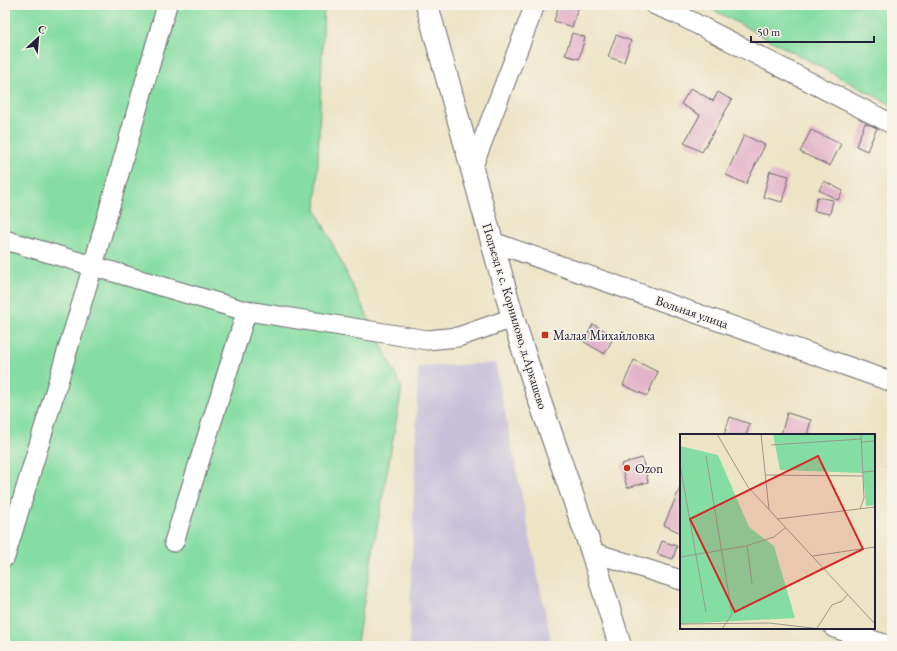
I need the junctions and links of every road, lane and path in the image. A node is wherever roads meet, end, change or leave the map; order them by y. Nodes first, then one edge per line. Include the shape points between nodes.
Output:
1 (167, 5) edge
2 (427, 5) edge
3 (535, 5) edge
4 (655, 5) edge
5 (892, 124) edge
6 (472, 171) junction
7 (5, 240) edge
8 (493, 242) junction
9 (93, 266) junction
10 (248, 310) junction
11 (513, 318) junction
12 (892, 382) edge
13 (174, 542) dead end
14 (592, 552) junction
15 (5, 557) edge
16 (680, 580) edge
17 (837, 629) edge
18 (620, 646) edge
19 (892, 646) edge

1 - 9 street
2 - 6 street, Подъезд к с. Корнилово, д.Аркашево
3 - 6 street
4 - 5 street
6 - 8 street, Подъезд к с. Корнилово, д.Аркашево
7 - 9 street
8 - 11 street, Подъезд к с. Корнилово, д.Аркашево
8 - 12 street, Вольная улица
9 - 10 street
9 - 15 street
10 - 11 street via 427,340 458,337
10 - 13 street
11 - 14 street, Подъезд к с. Корнилово, д.Аркашево
14 - 16 street
14 - 18 street, Подъезд к с. Корнилово, д.Аркашево
17 - 19 street

